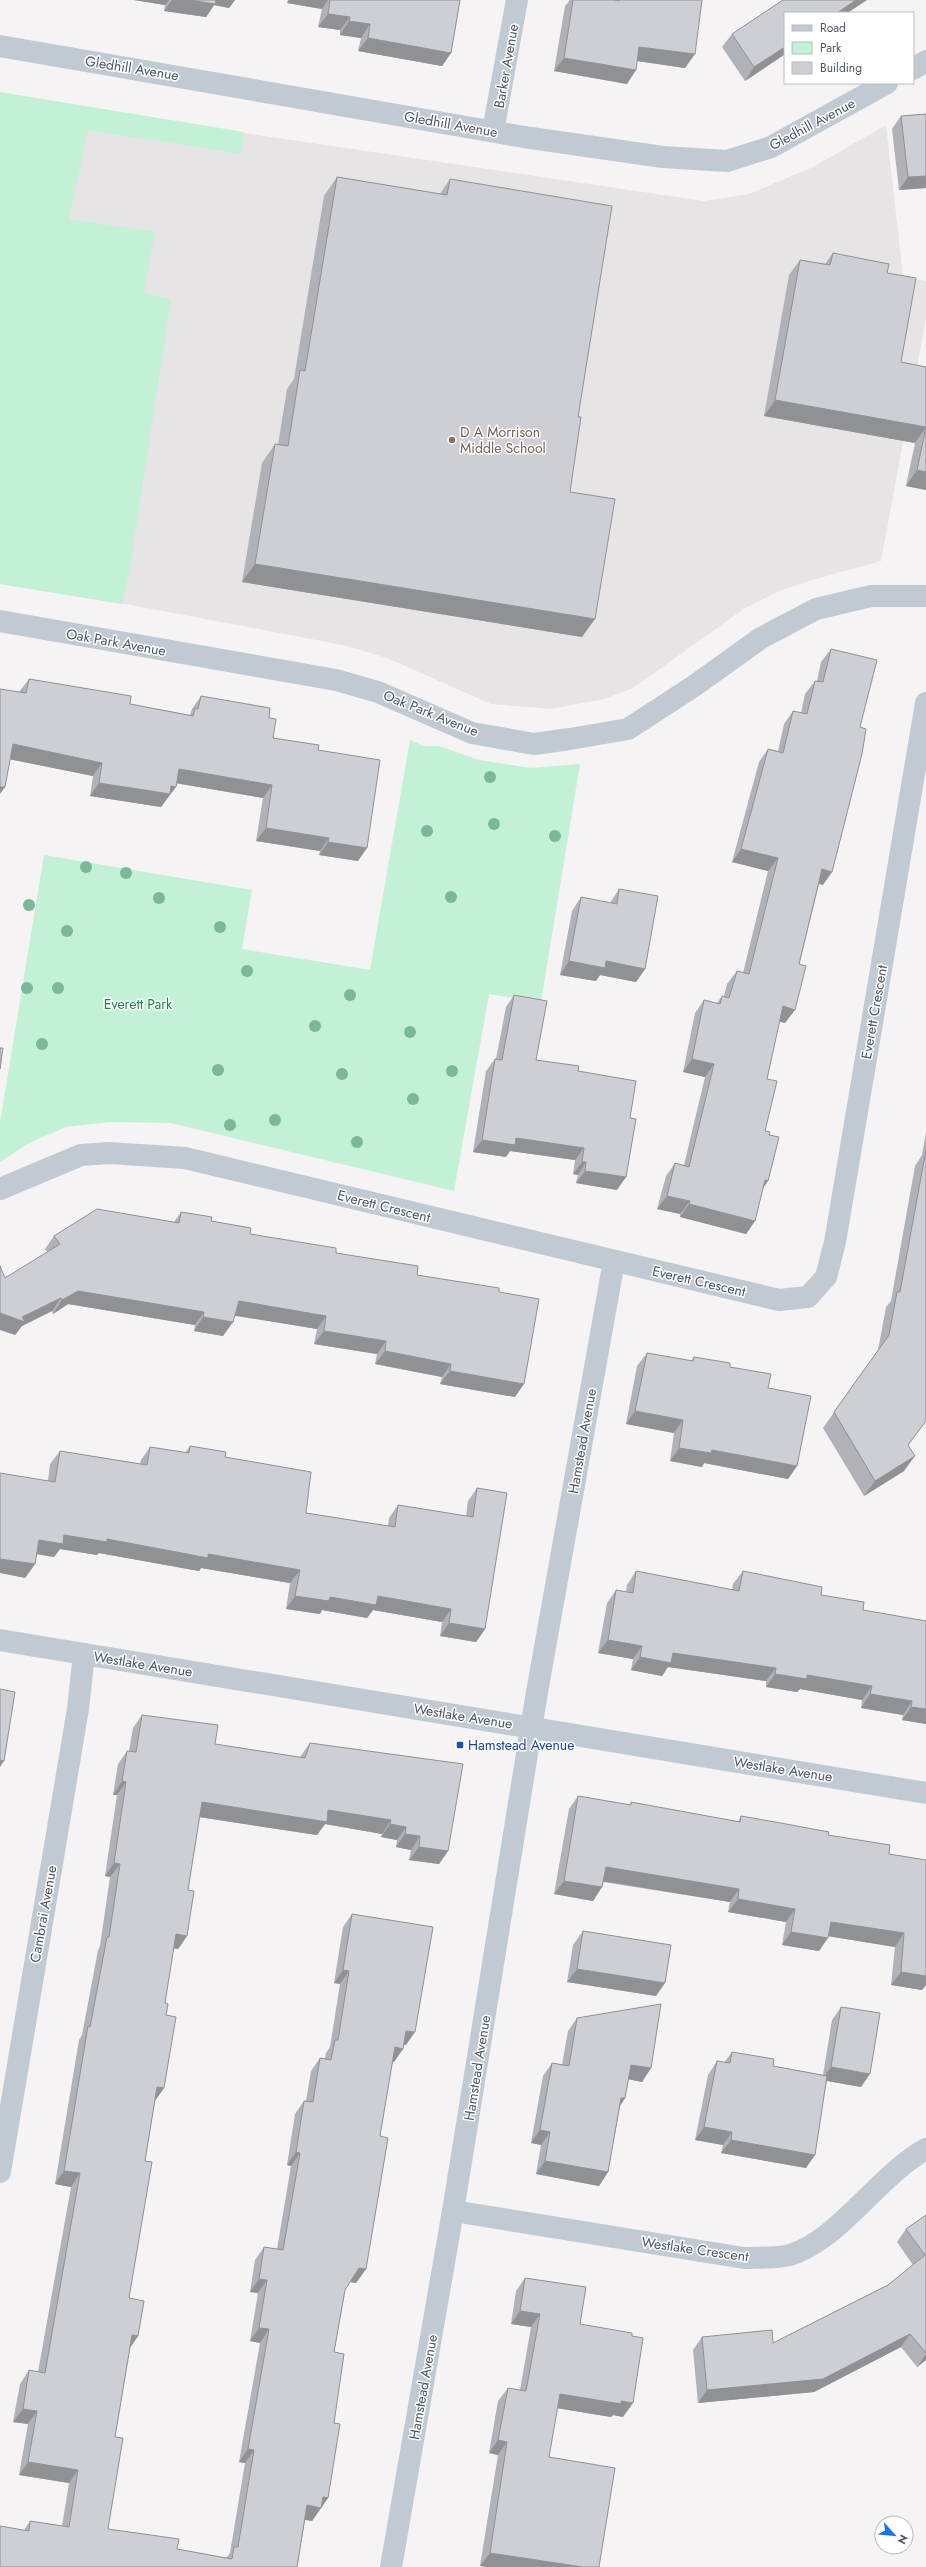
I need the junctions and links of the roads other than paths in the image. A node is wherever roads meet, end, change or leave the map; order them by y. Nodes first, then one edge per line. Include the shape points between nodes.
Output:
1 (517, 0) edge
2 (0, 46) edge
3 (926, 61) edge
4 (914, 68) edge
5 (885, 84) edge
6 (493, 132) junction
7 (926, 596) edge
8 (0, 621) edge
9 (926, 703) edge
10 (0, 1189) edge
11 (614, 1261) junction
12 (0, 1640) edge
13 (84, 1654) junction
14 (532, 1728) junction
15 (926, 1793) edge
16 (926, 2149) edge
17 (0, 2172) edge
18 (453, 2211) junction
19 (391, 2567) edge

1 - 6 street, Barker Avenue
2 - 6 street, Gledhill Avenue
3 - 4 street
5 - 6 street, Gledhill Avenue via 772,147 727,161 663,157
7 - 8 street, Oak Park Avenue via 871,596 816,610 761,638 628,729 534,744 472,733 378,692 336,680
9 - 11 street, Everett Crescent via 836,1242 826,1277 808,1297 779,1300
10 - 11 street, Everett Crescent via 81,1155 109,1153 185,1158
11 - 14 street, Hamstead Avenue
12 - 13 street, Westlake Avenue
13 - 14 street, Westlake Avenue
13 - 17 street, Cambrai Avenue via 78,1709
14 - 15 street, Westlake Avenue
14 - 18 street, Hamstead Avenue
16 - 18 street, Westlake Crescent via 887,2178 826,2236 790,2255 744,2258
18 - 19 street, Hamstead Avenue

